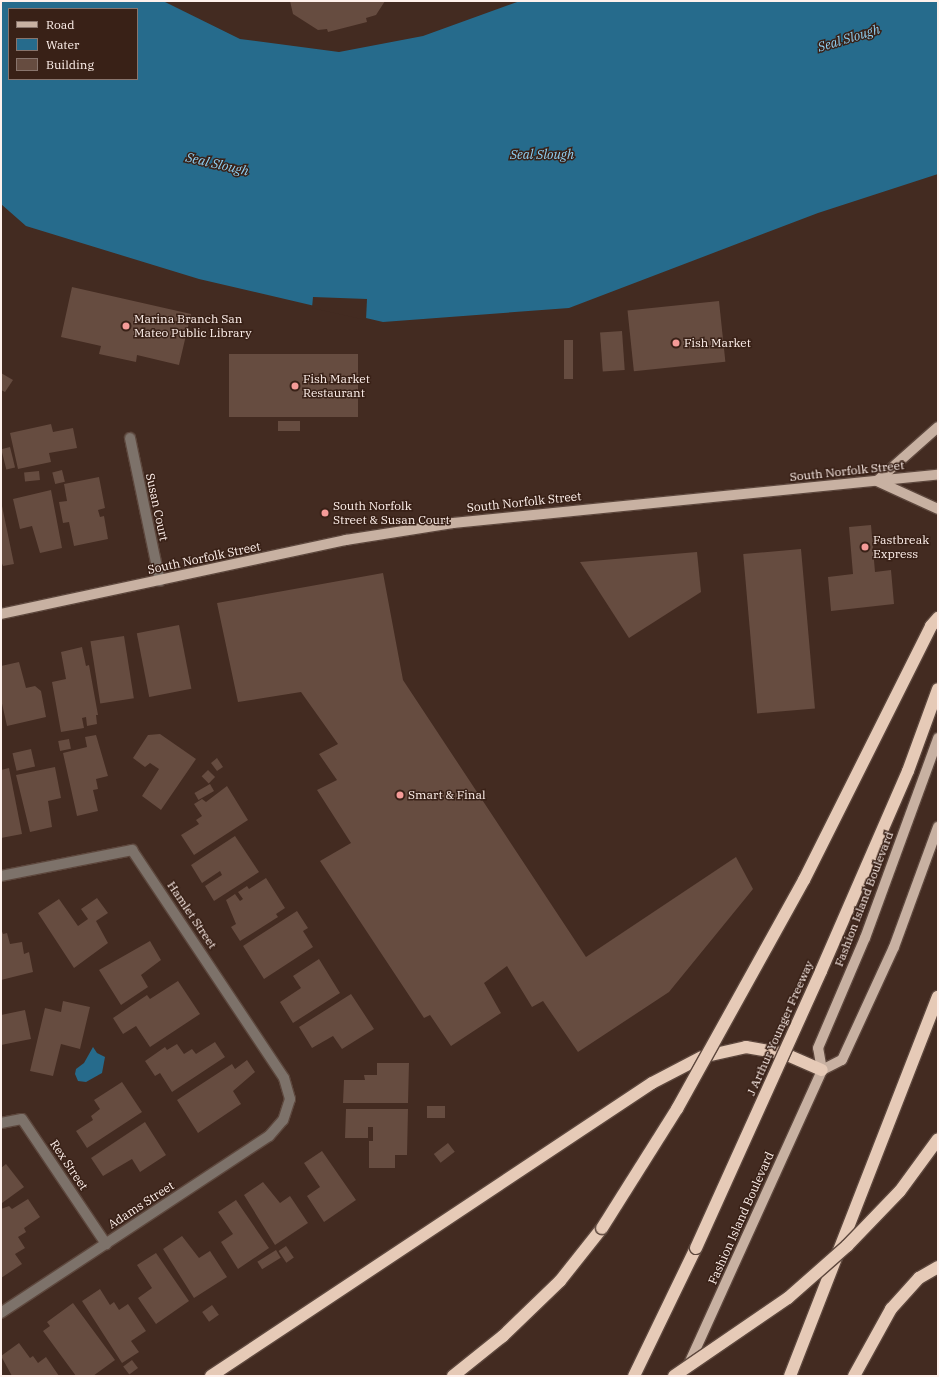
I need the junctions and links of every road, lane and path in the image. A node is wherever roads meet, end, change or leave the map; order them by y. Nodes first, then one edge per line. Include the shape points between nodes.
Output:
1 (938, 427) edge
2 (130, 438) dead end
3 (938, 475) edge
4 (877, 481) junction
5 (938, 509) edge
6 (160, 581) junction
7 (1, 614) edge
8 (938, 618) edge
9 (938, 689) edge
10 (938, 738) edge
11 (938, 827) edge
12 (1, 876) edge
13 (938, 997) edge
14 (822, 1070) junction
15 (288, 1111) joint
16 (1, 1123) edge
17 (938, 1139) edge
18 (106, 1244) junction
19 (696, 1248) junction
20 (938, 1266) edge
21 (1, 1313) edge
22 (211, 1376) edge
23 (453, 1376) edge
24 (634, 1376) edge
25 (640, 1376) edge
26 (674, 1376) edge
27 (684, 1376) edge
28 (790, 1376) edge
29 (854, 1376) edge

1 - 4 main road
2 - 6 street, Susan Court
3 - 4 main road, South Norfolk Street
4 - 5 main road
4 - 6 main road, South Norfolk Street via 454,523 346,540
6 - 7 main road, South Norfolk Street
8 - 23 highway, bridge via 804,880 677,1109 602,1228 560,1281 502,1336
9 - 19 highway, J Arthur Younger Freeway, bridge via 908,771
10 - 14 main road, Fashion Island Boulevard via 864,938 818,1048
11 - 14 main road via 894,947 842,1060
12 - 15 street, Hamlet Street via 132,850 284,1078 290,1100
13 - 28 highway, bridge
14 - 22 highway via 785,1054 746,1047 702,1057 652,1083
14 - 27 main road, Fashion Island Boulevard
15 - 18 street, Adams Street via 269,1136
16 - 18 street, Rex Street via 22,1119
17 - 26 highway, bridge via 900,1191 847,1246 788,1298
18 - 21 street, Adams Street
19 - 24 highway
19 - 25 highway, J Arthur Younger Freeway
20 - 29 highway via 919,1278 891,1309

